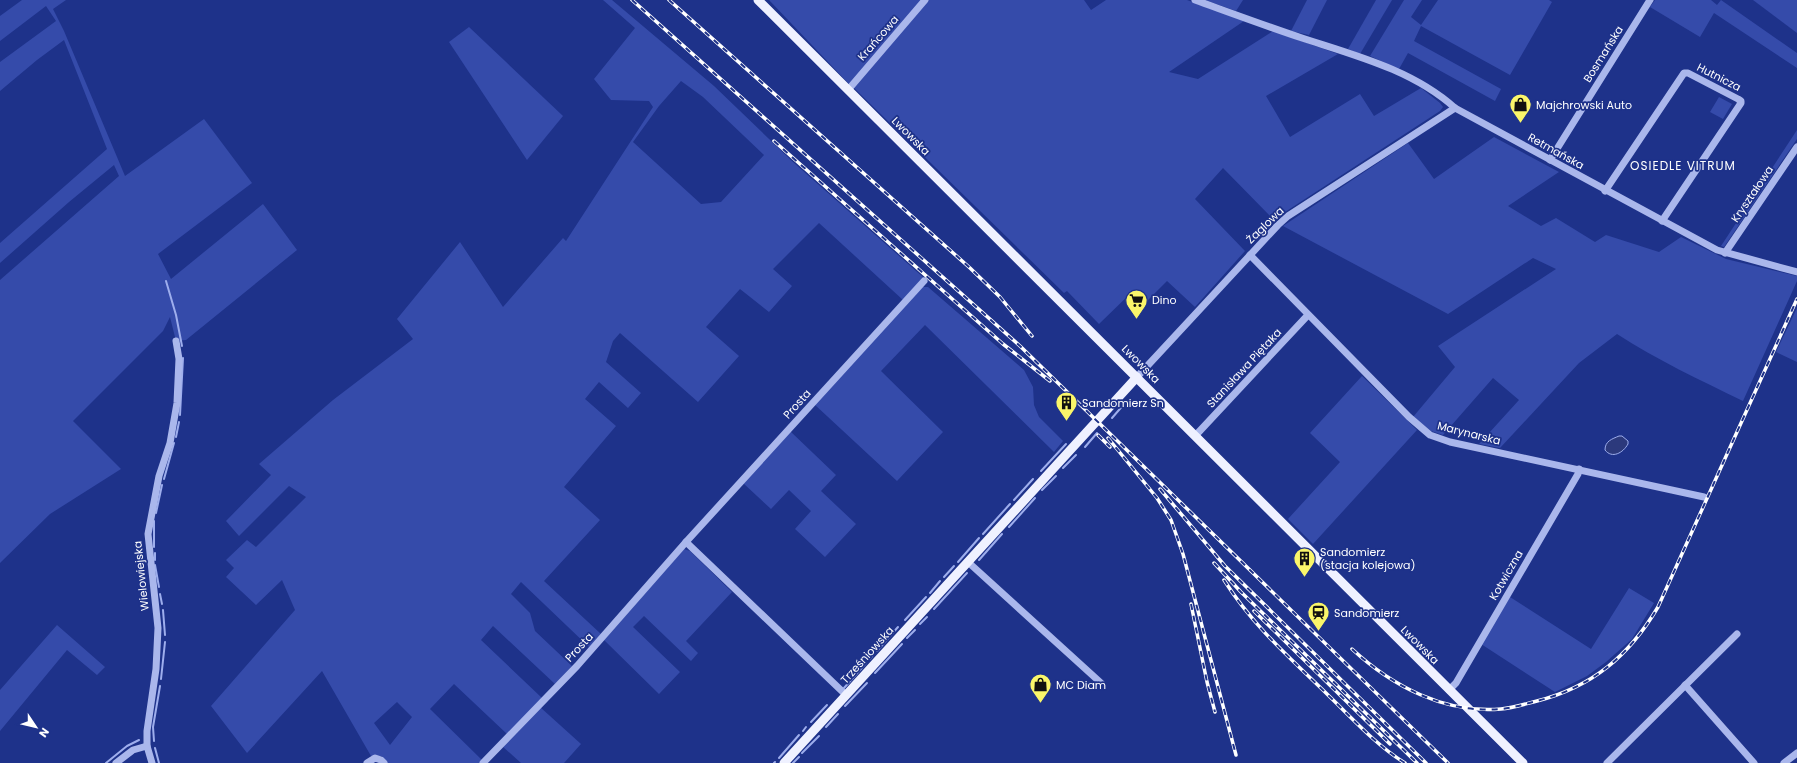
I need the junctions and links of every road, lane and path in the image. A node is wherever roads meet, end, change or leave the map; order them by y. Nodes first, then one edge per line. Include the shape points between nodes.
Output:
1 (758, 0) edge
2 (925, 0) edge
3 (1195, 0) edge
4 (1650, 0) edge
5 (848, 90) junction
6 (1455, 108) junction
7 (1797, 147) edge
8 (1550, 160) junction
9 (1605, 191) junction
10 (1662, 221) junction
11 (1725, 254) junction
12 (1250, 255) junction
13 (1797, 272) edge
14 (924, 281) dead end
15 (1308, 315) junction
16 (176, 340) dead end
17 (1137, 377) junction
18 (1196, 435) junction
19 (1579, 469) junction
20 (1704, 497) dead end
21 (686, 542) junction
22 (968, 562) junction
23 (1737, 634) dead end
24 (1101, 683) dead end
25 (1685, 685) junction
26 (1449, 690) junction
27 (846, 695) junction
28 (147, 746) junction
29 (1797, 752) edge
30 (116, 763) edge
31 (152, 763) edge
32 (367, 763) edge
33 (384, 763) edge
34 (483, 763) edge
35 (784, 763) edge
36 (1523, 763) edge
37 (1607, 763) edge
38 (1754, 763) edge
39 (1784, 763) edge

1 - 5 main road, Lwowska
2 - 5 street, Krańcowa
3 - 6 street, Retmańska via 1380,64 1428,88
4 - 8 street, Bosmańska
5 - 17 main road, Lwowska
6 - 8 street, Retmańska
6 - 12 street, Żaglowa via 1288,216
7 - 11 street, Kryształowa
8 - 9 street, Retmańska
9 - 10 street, Retmańska
9 - 10 street, Hutnicza via 1684,73 1740,100 1741,103
10 - 11 street, Retmańska
11 - 13 street, Retmańska
12 - 15 street, Marynarska
12 - 17 street, Żaglowa
14 - 21 street, Prosta
15 - 18 street, Stanisława Piętaka
15 - 19 street, Marynarska via 1430,435 1450,442
16 - 28 street, Wielowiejska via 179,359 176,403 170,444 159,476 148,534 158,628
17 - 18 main road, Lwowska
17 - 22 main road, Trześniowska
18 - 26 main road, Lwowska
19 - 20 street, Marynarska
19 - 26 street, Kotwiczna via 1456,684
21 - 27 street
21 - 34 street, Prosta via 577,666
22 - 24 street
22 - 27 main road, Trześniowska
23 - 25 street
25 - 37 street
25 - 38 street
26 - 36 main road, Lwowska
27 - 35 main road, Trześniowska
28 - 30 street via 133,750
28 - 31 street, Wielowiejska
29 - 39 street
32 - 33 street via 378,758

